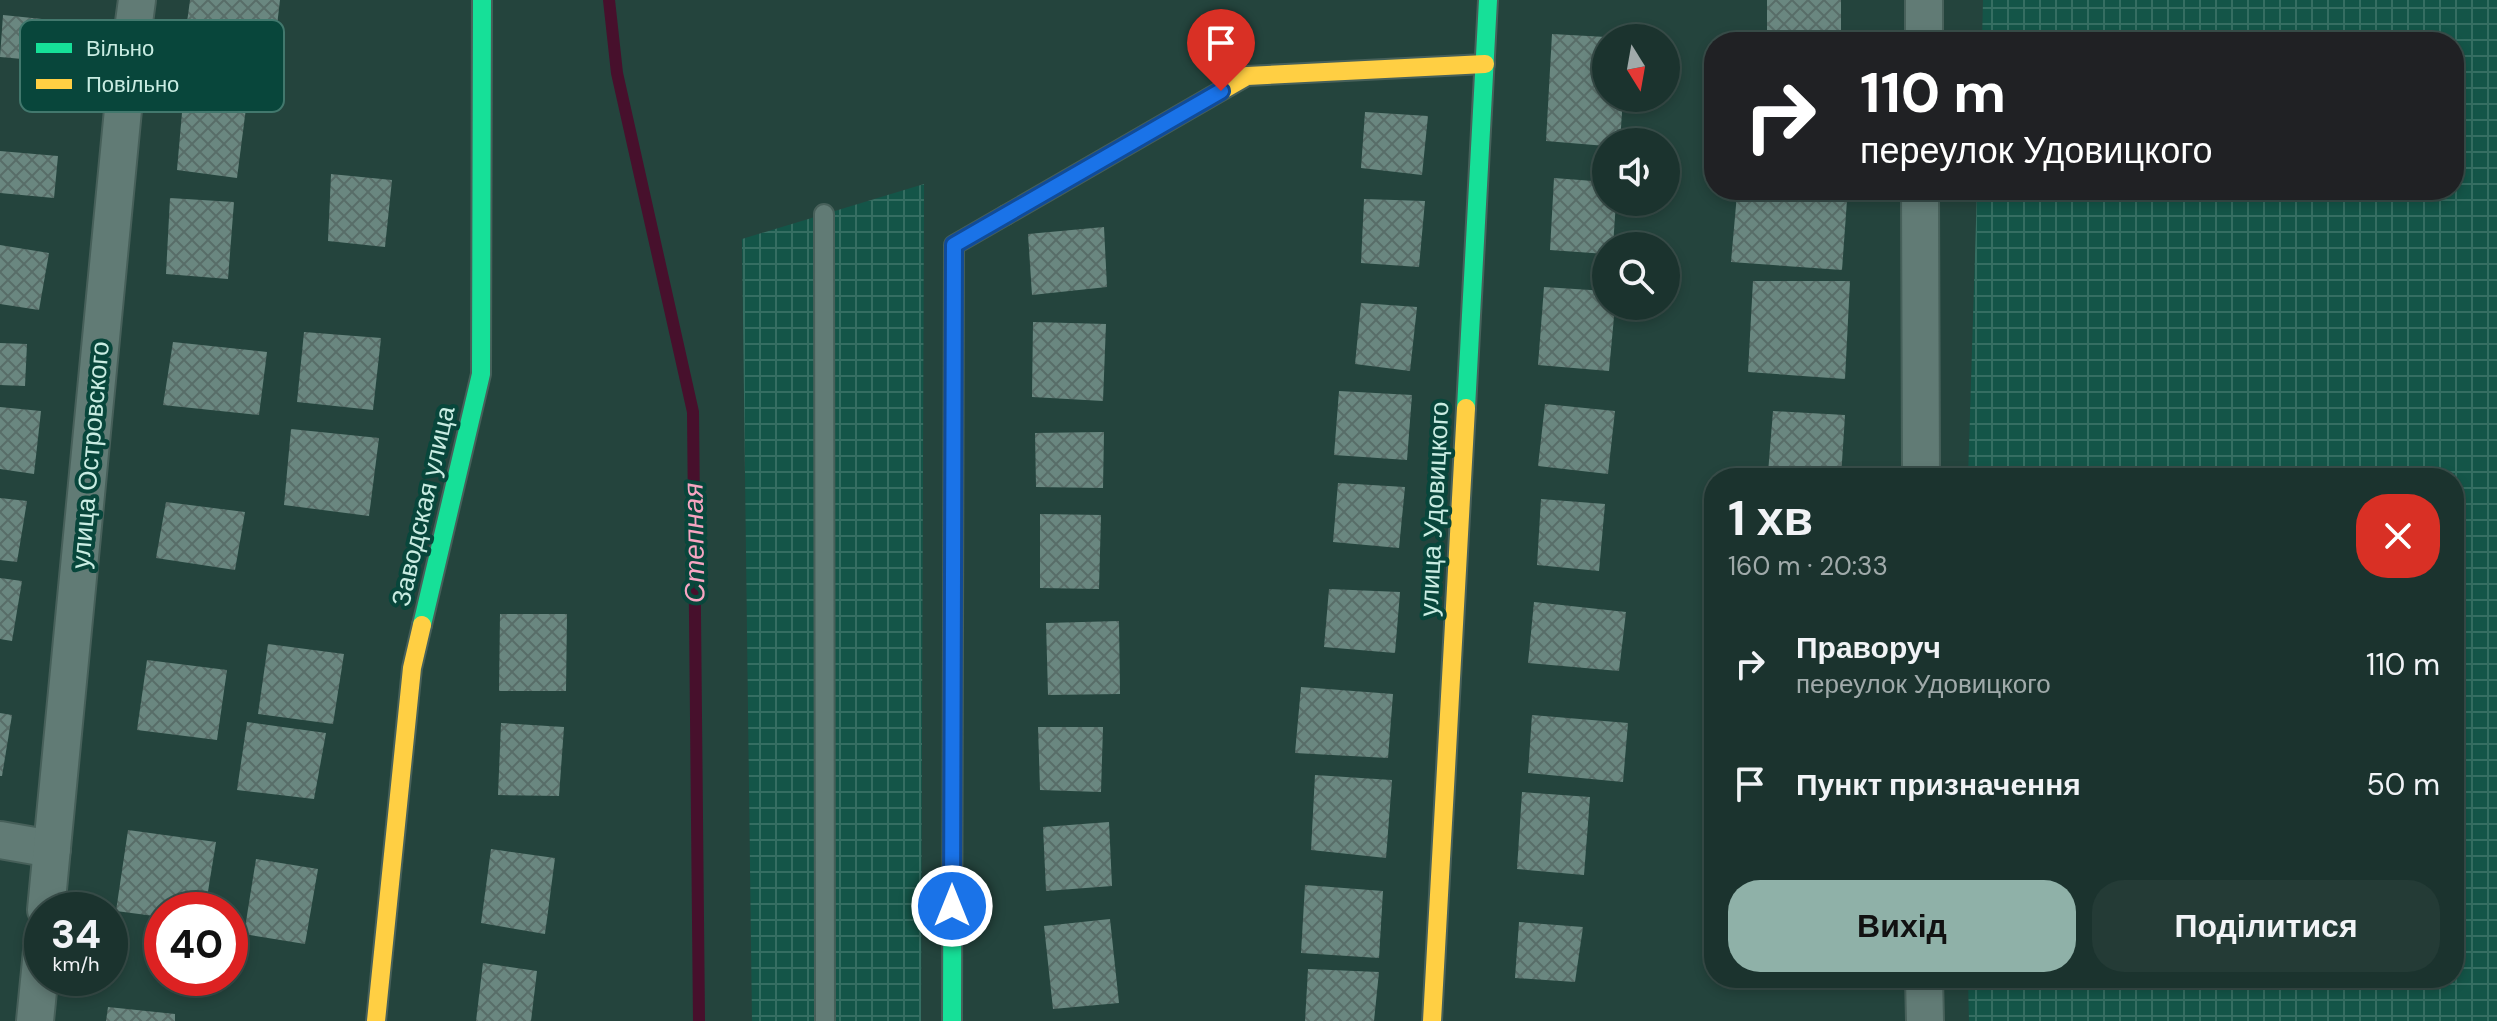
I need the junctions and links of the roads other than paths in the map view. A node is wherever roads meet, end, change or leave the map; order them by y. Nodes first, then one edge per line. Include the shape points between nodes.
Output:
1 (137, 0) edge
2 (482, 0) edge
3 (1488, 0) edge
4 (1924, 0) edge
5 (134, 20) edge
6 (1924, 32) edge
7 (1485, 64) junction
8 (122, 112) edge
9 (1920, 200) edge
10 (824, 214) dead end
11 (1921, 468) edge
12 (0, 840) edge
13 (52, 849) junction
14 (48, 892) edge
15 (1924, 988) edge
16 (38, 996) edge
17 (35, 1021) edge
18 (376, 1021) edge
19 (825, 1021) edge
20 (952, 1021) edge
21 (1432, 1021) edge
22 (1925, 1021) edge

1 - 5 street, улица Островского
2 - 18 street, Заводская улица via 481,374 412,668
3 - 7 street, улица Удовицкого
4 - 6 street
7 - 20 street via 1247,76 954,245
7 - 21 street, улица Удовицкого
8 - 13 street, улица Островского
9 - 11 street
10 - 19 lane
12 - 13 street
13 - 14 street, улица Островского
15 - 22 street
16 - 17 street

